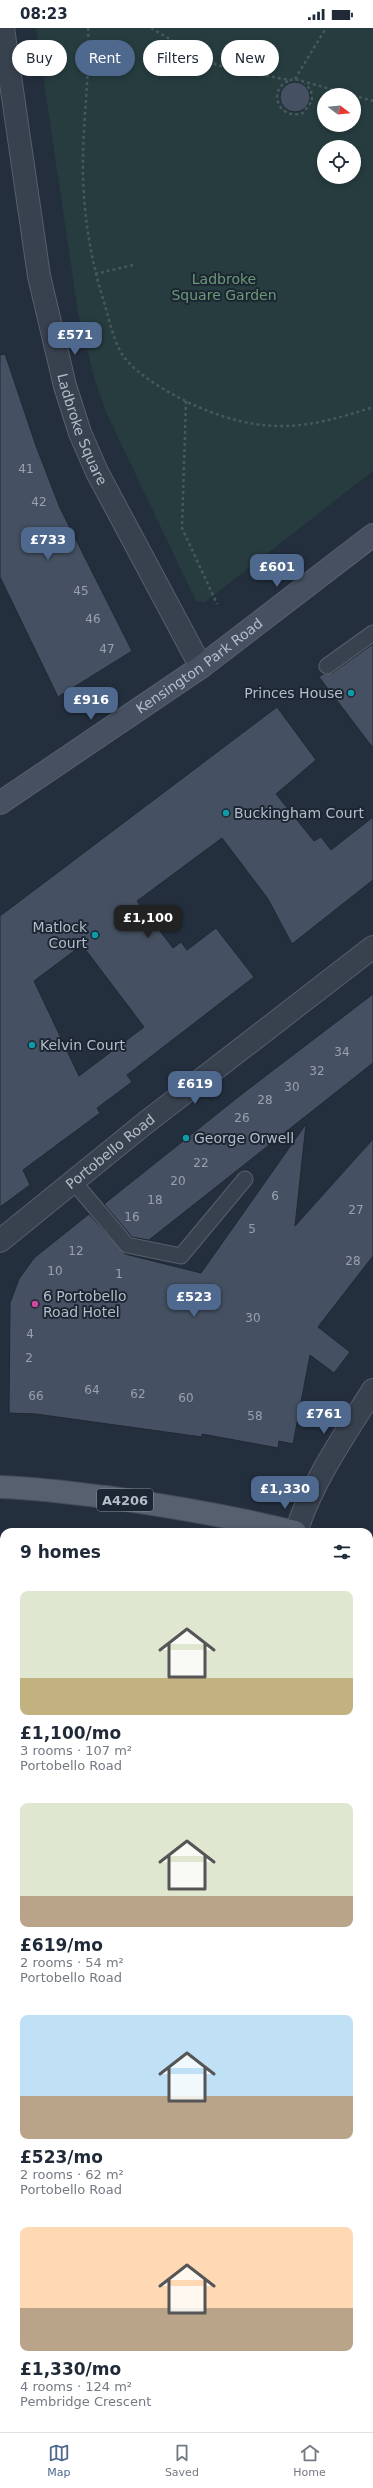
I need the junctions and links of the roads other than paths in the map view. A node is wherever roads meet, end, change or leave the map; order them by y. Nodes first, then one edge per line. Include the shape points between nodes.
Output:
1 (3, 28) edge
2 (373, 535) edge
3 (373, 633) edge
4 (328, 666) dead end
5 (201, 667) junction
6 (0, 803) edge
7 (373, 947) edge
8 (245, 1179) dead end
9 (73, 1181) junction
10 (0, 1241) edge
11 (373, 1390) edge
12 (0, 1487) edge
13 (247, 1526) edge
14 (263, 1528) edge
15 (298, 1528) edge

1 - 5 street, Ladbroke Square via 39,276 65,386 80,433 97,472
2 - 5 main road, Kensington Park Road
3 - 4 lane
5 - 6 main road, Kensington Park Road
7 - 9 street, Portobello Road
8 - 9 lane via 181,1256 127,1245
9 - 10 street, Portobello Road
11 - 15 street via 338,1445 308,1500
12 - 13 main road, A4206 via 34,1488 142,1502
13 - 14 main road, A4206

